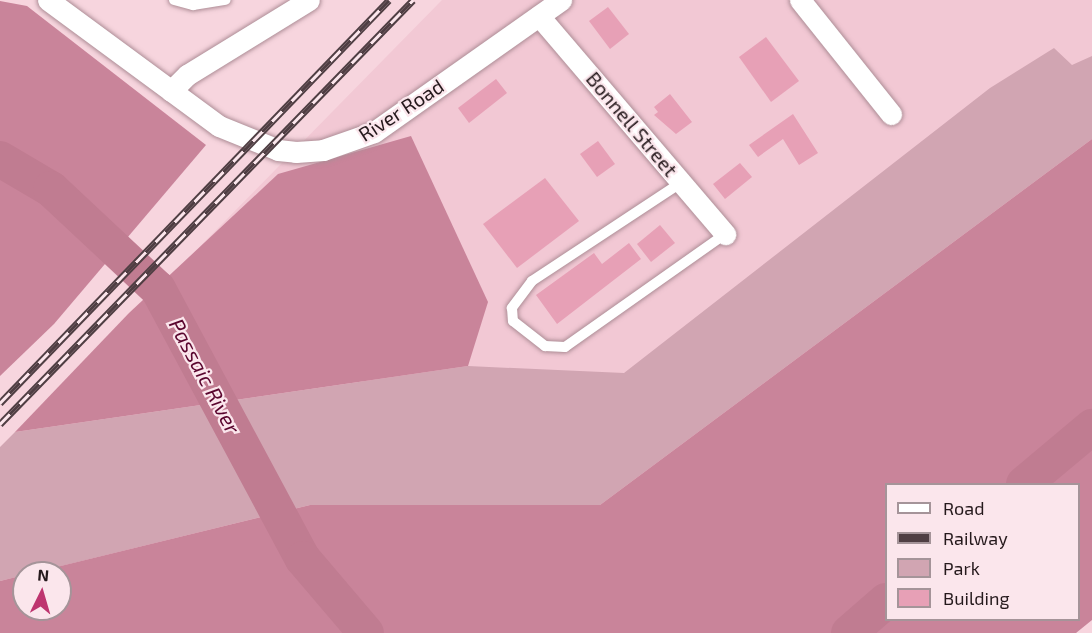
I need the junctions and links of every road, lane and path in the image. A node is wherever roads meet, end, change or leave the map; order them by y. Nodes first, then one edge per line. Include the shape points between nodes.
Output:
1 (48, 0) edge
2 (174, 0) edge
3 (226, 0) edge
4 (309, 0) edge
5 (561, 0) edge
6 (800, 0) edge
7 (539, 16) junction
8 (171, 91) junction
9 (891, 114) dead end
10 (682, 183) junction
11 (725, 234) joint

1 - 8 street, River Road
2 - 3 lane via 193,5
4 - 8 street via 187,75
5 - 7 street, River Road
6 - 9 street
7 - 8 street, River Road via 374,132 323,150 278,150 256,142 219,126
7 - 10 street, Bonnell Street
10 - 11 street, Bonnell Street
10 - 11 lane via 532,281 512,308 513,321 545,346 565,347

